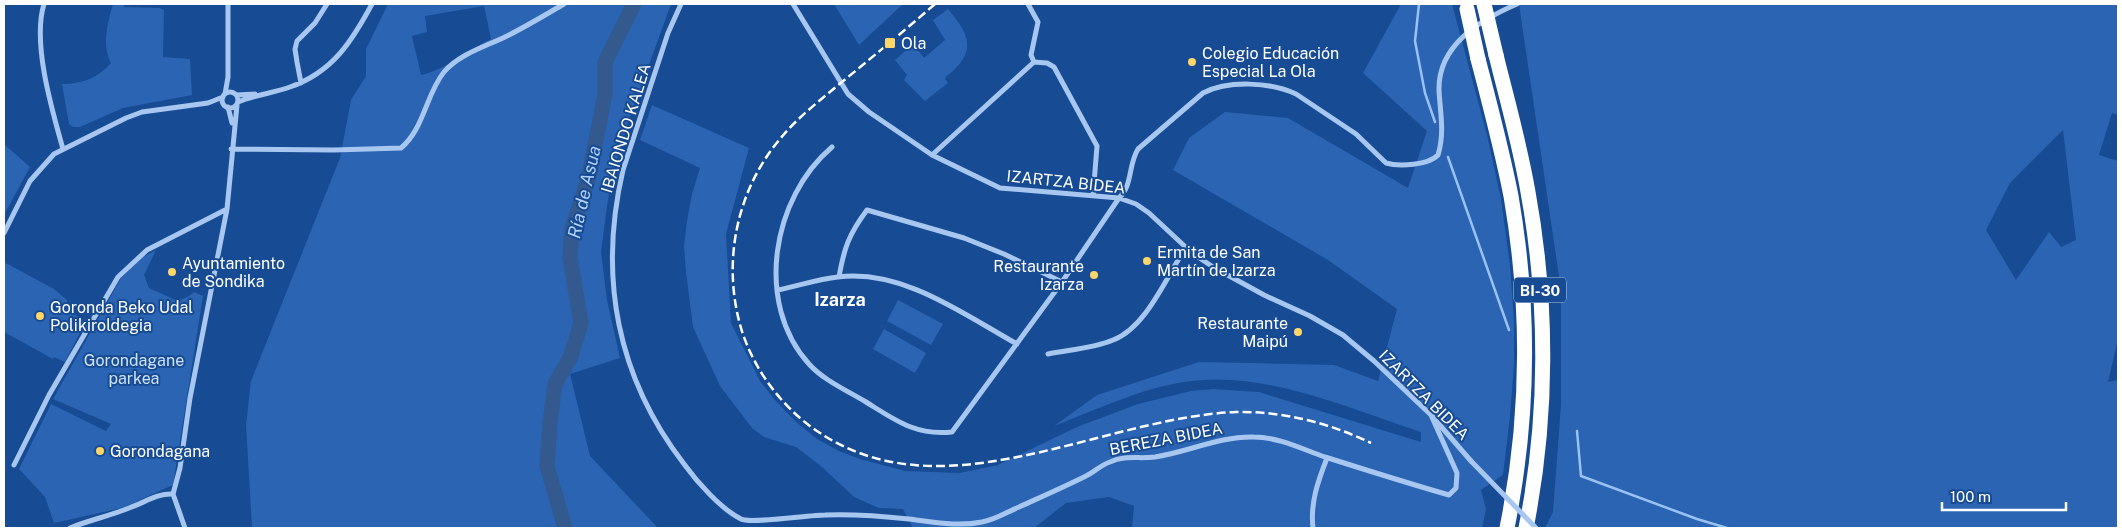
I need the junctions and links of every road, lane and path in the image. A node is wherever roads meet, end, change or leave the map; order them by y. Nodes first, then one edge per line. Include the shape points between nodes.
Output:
1 (44, 4) edge
2 (228, 4) edge
3 (327, 4) edge
4 (372, 4) edge
5 (564, 4) edge
6 (680, 4) edge
7 (794, 4) edge
8 (1028, 4) edge
9 (1466, 4) edge
10 (1484, 4) edge
11 (1516, 4) edge
12 (1034, 62) junction
13 (228, 77) junction
14 (301, 83) junction
15 (235, 93) junction
16 (258, 94) junction
17 (224, 96) junction
18 (208, 103) junction
19 (237, 103) junction
20 (227, 107) junction
21 (233, 126) junction
22 (832, 147) dead end
23 (63, 149) junction
24 (231, 149) junction
25 (932, 155) junction
26 (1093, 196) junction
27 (1119, 198) junction
28 (227, 208) junction
29 (4, 233) edge
30 (1186, 247) junction
31 (839, 277) junction
32 (1062, 282) junction
33 (778, 290) junction
34 (1017, 344) junction
35 (1048, 354) dead end
36 (1431, 415) junction
37 (1327, 458) junction
38 (14, 465) dead end
39 (173, 494) junction
40 (744, 521) joint
41 (73, 528) edge
42 (184, 528) edge
43 (1313, 528) edge
44 (1507, 528) edge
45 (1526, 528) edge
46 (1536, 528) edge

1 - 23 street via 40,29 42,50
2 - 13 street
3 - 14 street via 315,23 297,41
4 - 14 street via 353,39 335,60
5 - 24 street via 456,61 440,78 416,128 401,148
6 - 40 street, IBAIONDO KALEA via 618,191 612,245 614,294 627,358 657,426 696,479
7 - 25 street, IZARTZA BIDEA via 848,94
8 - 12 street via 1038,22 1031,55
9 - 44 highway, BI-30, bridge via 1511,196 1524,311 1523,410
10 - 45 highway, BI-30, bridge via 1528,193 1542,310 1541,411
11 - 27 street via 1459,38 1449,51 1440,79 1443,124 1435,158 1393,165 1386,163 1356,134 1296,94 1248,84 1225,85 1203,92 1138,149 1132,161 1127,190
12 - 25 street
12 - 26 street via 1054,67 1097,146
13 - 15 street
13 - 17 street
14 - 16 street
15 - 16 street
15 - 17 street
15 - 19 street
16 - 19 street
17 - 18 street
17 - 20 street
18 - 20 street
18 - 23 street via 142,112 110,124
19 - 20 street
19 - 21 street
20 - 21 street
21 - 24 street
22 - 33 street via 797,187 782,226 776,260
23 - 29 street via 49,158 30,181
24 - 28 street
25 - 26 street, IZARTZA BIDEA via 1000,188
26 - 27 street, IZARTZA BIDEA
27 - 30 street, IZARTZA BIDEA via 1149,213
27 - 32 street
28 - 38 street via 147,250 118,276 49,395
28 - 39 street
30 - 35 street via 1146,313 1126,335
30 - 36 street, IZARTZA BIDEA via 1242,284 1310,316 1343,336
31 - 32 street via 852,229 867,210 964,238
31 - 33 street
31 - 34 street via 899,282
32 - 34 street
33 - 34 street via 778,306 789,335 810,365 900,424 922,432 952,432
36 - 37 street, BEREZA BIDEA via 1456,473 1456,488 1449,495
36 - 46 street, IZARTZA BIDEA, bridge
37 - 40 street, BEREZA BIDEA via 1275,439 1231,439 1151,458 1119,458 986,521 962,525 834,514
37 - 43 street via 1311,511
39 - 41 street via 164,494
39 - 42 street

